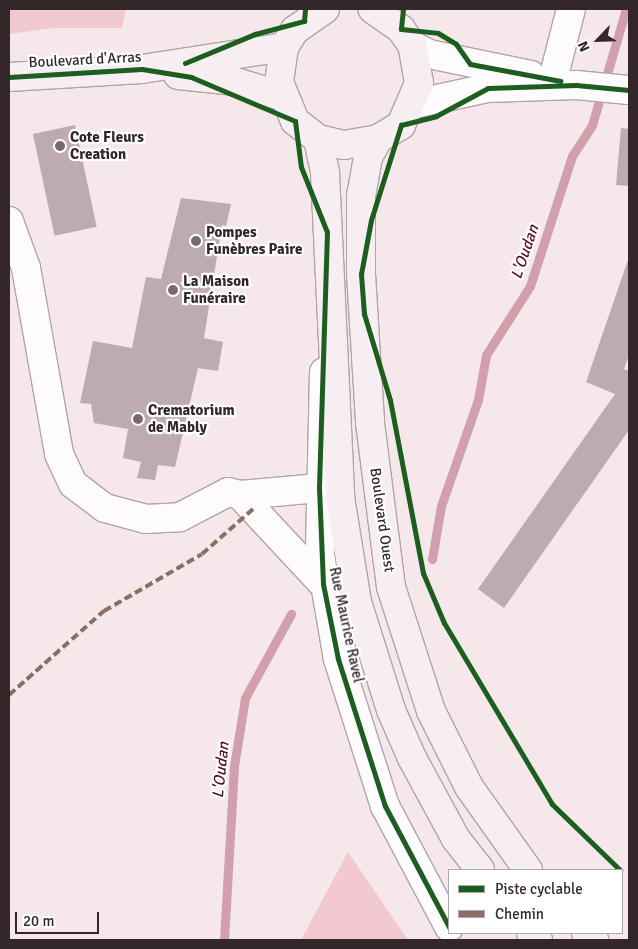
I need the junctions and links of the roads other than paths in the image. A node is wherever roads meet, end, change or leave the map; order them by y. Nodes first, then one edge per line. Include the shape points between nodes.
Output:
1 (325, 9) edge
2 (375, 9) edge
3 (571, 9) edge
4 (412, 45) junction
5 (284, 47) junction
6 (142, 69) junction
7 (9, 77) edge
8 (565, 82) junction
9 (623, 89) edge
10 (282, 96) junction
11 (414, 104) junction
12 (318, 139) junction
13 (378, 139) junction
14 (9, 221) edge
15 (328, 276) junction
16 (318, 488) junction
17 (240, 495) junction
18 (323, 584) junction
19 (479, 869) edge
20 (527, 869) edge
21 (448, 925) edge

1 - 5 main road via 304,21
2 - 4 main road via 401,28
3 - 8 street
4 - 8 street via 470,64
4 - 11 main road via 418,65
5 - 6 main road, Boulevard d'Arras
5 - 10 main road via 279,82
6 - 7 main road, Boulevard d'Arras
6 - 10 main road, Boulevard d'Arras via 233,81
8 - 9 street
8 - 11 street via 467,90
10 - 12 main road via 295,121
11 - 13 main road via 402,125
12 - 13 main road via 344,146
12 - 15 main road via 325,173
13 - 20 main road, Boulevard Ouest via 368,157 361,195 362,274 382,522 392,587 414,666 469,787
14 - 17 street via 26,268 59,454 73,484 105,508 146,519 180,517 228,492
15 - 16 street, Rue Maurice Ravel
15 - 19 main road via 340,497 357,602 391,710 412,758 456,839
16 - 17 street
16 - 18 street, Rue Maurice Ravel
17 - 18 street
18 - 21 street, Rue Maurice Ravel via 338,659 375,780 409,857

